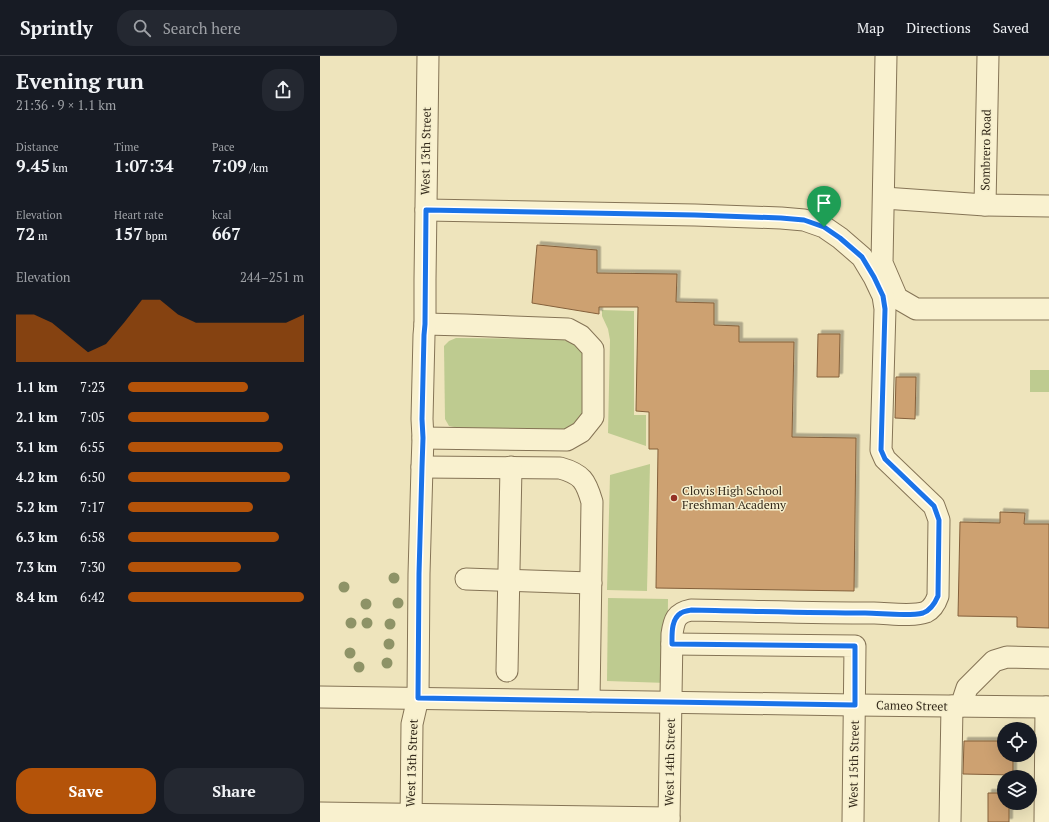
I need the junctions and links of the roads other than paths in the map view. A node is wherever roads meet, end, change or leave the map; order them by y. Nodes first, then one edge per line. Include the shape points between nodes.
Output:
1 (428, 56) edge
2 (886, 56) edge
3 (988, 56) edge
4 (884, 198) junction
5 (985, 205) junction
6 (1049, 206) edge
7 (426, 210) junction
8 (1049, 309) edge
9 (425, 324) junction
10 (423, 438) junction
11 (422, 467) junction
12 (511, 467) junction
13 (466, 579) dead end
14 (508, 580) junction
15 (591, 583) junction
16 (672, 644) junction
17 (1049, 658) edge
18 (507, 671) dead end
19 (320, 697) edge
20 (418, 698) junction
21 (589, 701) junction
22 (671, 702) junction
23 (855, 705) junction
24 (957, 706) junction
25 (1048, 707) edge
26 (1047, 812) edge
27 (320, 813) edge
28 (411, 818) edge
29 (669, 820) edge
30 (853, 822) edge
31 (950, 822) edge

1 - 7 street, West 13th Street
2 - 4 street
3 - 5 street, Sombrero Road
4 - 5 street
4 - 8 street via 882,263 897,298 916,309
5 - 6 street, Sombrero Road
7 - 9 street, West 13th Street
7 - 16 street, West 14th Street via 703,215 804,220 824,227 840,238 862,257 874,277 883,296 885,309 881,450 885,459 934,506 939,520 938,596 935,603 927,611 906,614 687,611 681,613 674,622
9 - 10 street, West 13th Street
9 - 10 street via 568,328 581,336 593,349 593,417 581,432 567,440
10 - 11 street, West 13th Street
11 - 12 street
11 - 20 street, West 13th Street
12 - 14 street
12 - 15 street via 560,468 576,474 583,481 592,502
13 - 14 street
14 - 15 street
14 - 18 street
15 - 21 street
16 - 22 street, West 14th Street
16 - 23 street, West 15th Street via 855,646
17 - 24 street via 1007,657 994,661 967,688
19 - 20 street, Cameo Street
20 - 21 street, Cameo Street
20 - 28 street, West 13th Street via 412,724
21 - 22 street, Cameo Street
22 - 23 street, Cameo Street
22 - 29 street, West 14th Street
23 - 24 street, Cameo Street
23 - 30 street, West 15th Street
24 - 25 street, Cameo Street
24 - 31 street
25 - 26 street
27 - 28 street
28 - 29 street

